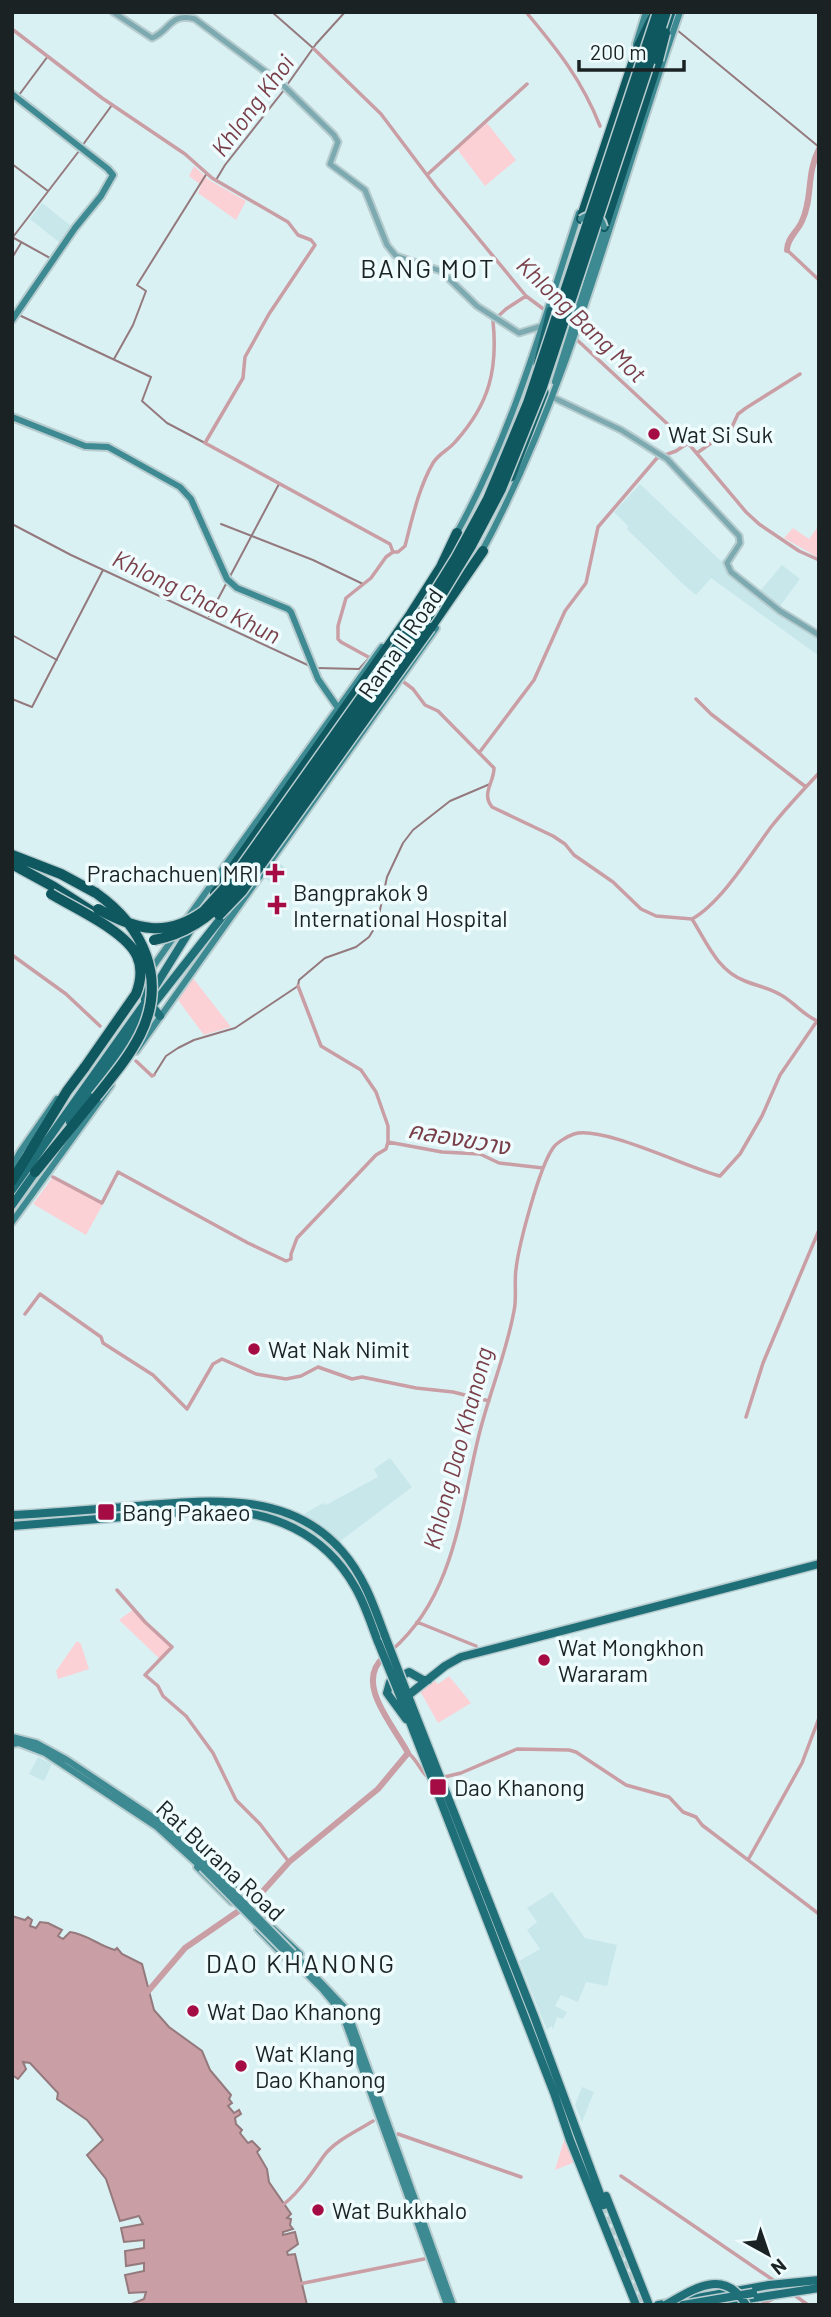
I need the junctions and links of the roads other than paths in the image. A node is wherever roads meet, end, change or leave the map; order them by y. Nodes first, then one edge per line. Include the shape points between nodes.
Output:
1 (113, 12) edge
2 (663, 13) edge
3 (670, 29) junction
4 (16, 96) edge
5 (581, 219) junction
6 (604, 227) junction
7 (15, 315) edge
8 (549, 318) junction
9 (566, 342) junction
10 (552, 397) junction
11 (12, 417) edge
12 (461, 536) junction
13 (479, 549) junction
14 (819, 635) edge
15 (388, 689) junction
16 (354, 695) junction
17 (338, 708) junction
18 (373, 709) junction
19 (341, 723) junction
20 (351, 733) junction
21 (260, 848) junction
22 (12, 855) edge
23 (12, 863) edge
24 (12, 870) edge
25 (178, 930) junction
26 (154, 937) dead end
27 (146, 976) junction
28 (159, 981) junction
29 (145, 990) junction
30 (130, 999) junction
31 (149, 1005) junction
32 (160, 1016) junction
33 (67, 1091) junction
34 (12, 1168) edge
35 (36, 1172) junction
36 (12, 1181) edge
37 (12, 1190) edge
38 (12, 1205) edge
39 (12, 1223) edge
40 (269, 1507) junction
41 (143, 1514) junction
42 (12, 1515) edge
43 (266, 1516) junction
44 (12, 1524) edge
45 (819, 1564) edge
46 (382, 1639) junction
47 (428, 1680) junction
48 (403, 1693) junction
49 (410, 1724) junction
50 (12, 1737) edge
51 (12, 1744) edge
52 (435, 1777) junction
53 (134, 1809) junction
54 (193, 1856) junction
55 (304, 1967) junction
56 (558, 2092) junction
57 (395, 2151) junction
58 (603, 2206) tunnel mouth
59 (619, 2229) junction
60 (607, 2235) junction
61 (819, 2281) edge
62 (629, 2287) junction
63 (801, 2288) junction
64 (819, 2289) edge
65 (643, 2292) junction
66 (769, 2292) junction
67 (754, 2295) junction
68 (689, 2302) edge
69 (447, 2305) edge
70 (453, 2305) edge
71 (625, 2305) edge
72 (636, 2305) edge
73 (649, 2305) edge
74 (662, 2305) edge
75 (682, 2305) edge
76 (709, 2305) edge
77 (733, 2305) edge
78 (746, 2305) edge

1 - 8 street via 152,38 177,19 195,19 282,84 337,139 330,164 365,190 391,251 441,271 468,299 522,334
2 - 3 highway, Rama II Road, bridge
2 - 3 main road, Rama II Road via 677,23
2 - 5 highway, bridge via 638,48
2 - 6 highway, bridge via 658,60
2 - 8 highway, Rama II Road
2 - 25 highway, bridge via 535,406 480,530 423,624 237,885 209,916
3 - 9 highway, Rama II Road, bridge
4 - 7 main road via 113,175
5 - 6 main road, bridge via 596,215
5 - 8 main road
6 - 9 main road
8 - 12 main road, Rama II Road
8 - 12 highway, Rama II Road via 537,373 496,476
9 - 10 main road, Rama II Road
9 - 13 highway, Rama II Road
10 - 13 main road, Rama II Road via 512,494
10 - 14 street via 667,459 739,536 739,545 727,563 731,572
11 - 17 main road via 85,446 108,447 180,487 191,499 229,581 288,609 315,673
12 - 16 highway
12 - 17 main road, Rama II Road
12 - 19 highway, Rama II Road, bridge via 434,590
13 - 15 highway, Rama II Road, bridge
13 - 18 highway, bridge
15 - 20 highway, Rama II Road
15 - 32 main road, Rama II Road
16 - 18 main road, bridge via 359,708
16 - 25 highway, bridge via 209,900
17 - 27 main road, Rama II Road
18 - 25 highway, bridge via 237,897 215,918
19 - 21 highway
19 - 28 main road, Rama II Road via 216,892
20 - 21 highway
20 - 31 main road, Rama II Road via 225,913
21 - 23 highway, bridge via 204,911 184,923 157,929 121,921 59,884
21 - 23 highway, bridge via 220,911 192,930 148,937 108,922
22 - 35 highway, bridge via 103,897 132,926 145,951 152,992 146,1021 130,1052
24 - 33 highway, bridge via 125,941 141,969 136,994
25 - 26 highway, bridge
27 - 29 main road
27 - 30 main road, Rama II Road
28 - 29 main road
28 - 31 main road, Rama II Road
29 - 30 main road
29 - 31 main road
30 - 34 main road, Rama II Road
31 - 32 main road
31 - 35 main road, Rama II Road
31 - 37 main road, Rama II Road
32 - 39 main road, Rama II Road
33 - 34 highway
33 - 36 highway
35 - 38 main road, Rama II Road
40 - 42 main road via 212,1500
40 - 43 main road
40 - 46 main road via 310,1525 341,1550 365,1583
41 - 43 main road via 226,1510
41 - 44 main road
41 - 44 main road
43 - 46 main road via 305,1533 338,1562
45 - 47 main road via 479,1651 453,1661
46 - 48 main road, bridge
47 - 48 main road
47 - 49 main road via 407,1672 387,1688
48 - 49 main road
48 - 52 main road
49 - 52 main road
50 - 53 main road, Rat Burana Road via 36,1743 67,1760
51 - 53 main road, Rat Burana Road via 45,1754
52 - 56 main road
53 - 54 main road, Rat Burana Road
54 - 54 main road via 211,1864 239,1895 230,1901 198,1869
54 - 55 main road, Rat Burana Road, bridge
55 - 55 main road via 297,1968 258,1929 264,1920 302,1957
55 - 57 main road via 347,2010
56 - 58 main road
56 - 59 main road via 582,2135
56 - 60 main road
57 - 69 main road
57 - 70 main road
59 - 60 main road via 616,2236
59 - 65 main road
60 - 62 main road
61 - 63 main road
62 - 71 main road
62 - 72 main road
63 - 64 main road
63 - 66 main road
65 - 73 main road
65 - 74 main road
66 - 67 main road
66 - 68 main road
66 - 77 main road
67 - 75 main road, bridge
67 - 76 main road, bridge
68 - 74 main road
74 - 78 main road, bridge via 715,2284 733,2288

